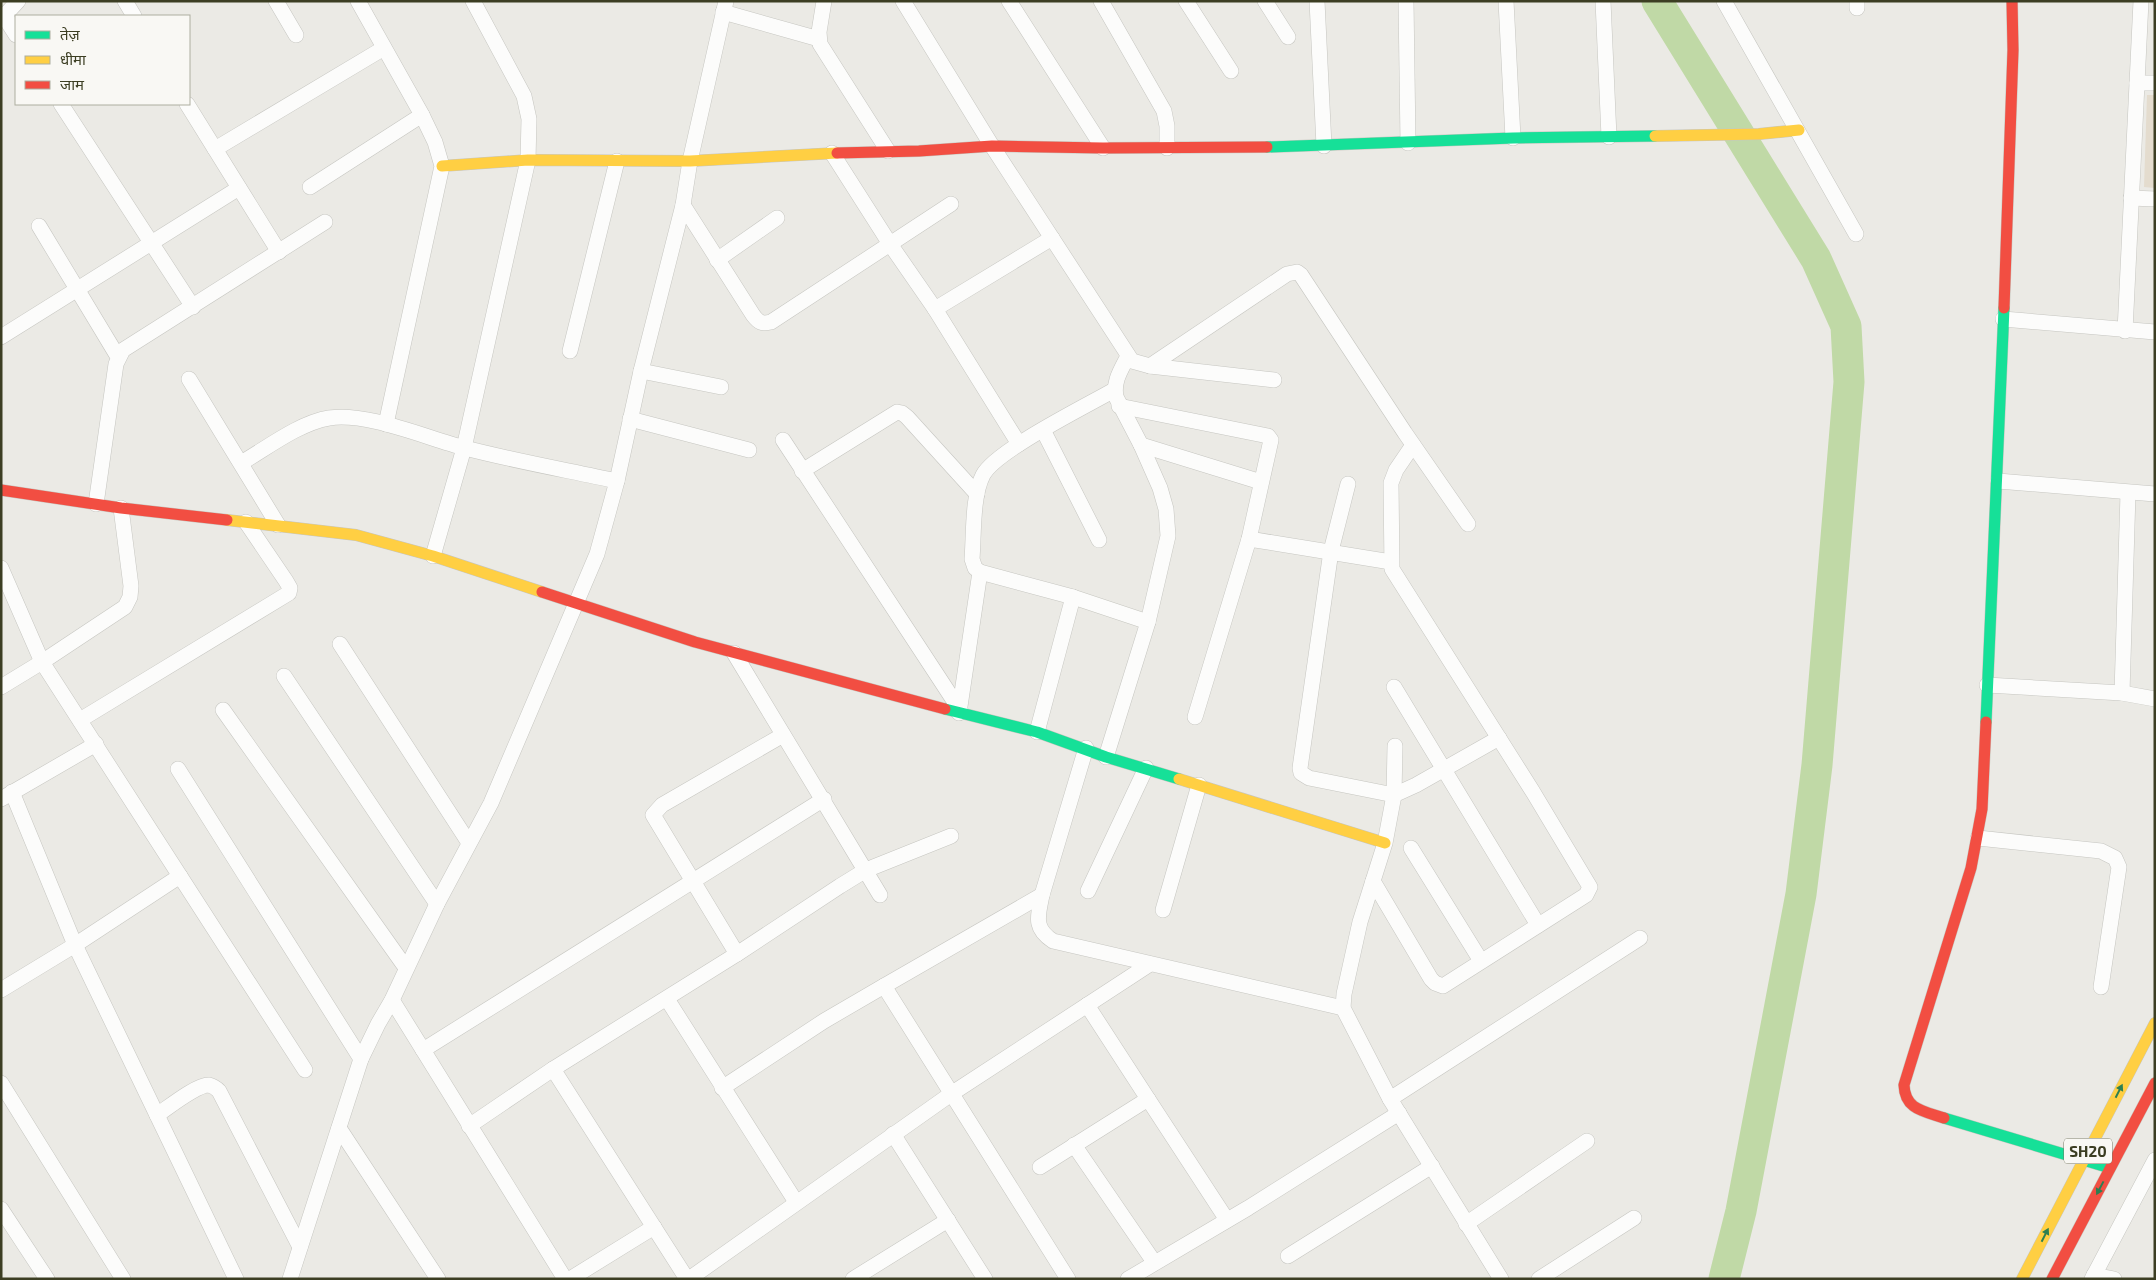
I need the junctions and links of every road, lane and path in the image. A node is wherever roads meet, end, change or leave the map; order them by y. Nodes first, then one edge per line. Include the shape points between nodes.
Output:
1 (18, 1) edge
2 (125, 1) edge
3 (276, 1) edge
4 (358, 1) edge
5 (472, 1) edge
6 (824, 1) edge
7 (903, 1) edge
8 (1009, 1) edge
9 (1101, 1) edge
10 (1186, 1) edge
11 (1265, 1) edge
12 (1317, 1) edge
13 (1406, 1) edge
14 (1506, 1) edge
15 (1603, 1) edge
16 (1724, 1) edge
17 (2012, 1) edge
18 (2141, 1) edge
19 (724, 6) edge
20 (133, 15) edge
21 (15, 33) edge
22 (296, 35) dead end
23 (1288, 37) dead end
24 (819, 39) junction
25 (384, 48) junction
26 (1231, 72) dead end
27 (2137, 82) junction
28 (2155, 83) edge
29 (62, 105) edge
30 (188, 105) edge
31 (422, 115) junction
32 (1799, 130) junction
33 (1609, 137) junction
34 (1513, 138) junction
35 (1408, 143) junction
36 (992, 146) junction
37 (1324, 146) junction
38 (1103, 148) junction
39 (1167, 148) junction
40 (215, 149) junction
41 (888, 151) junction
42 (832, 153) junction
43 (528, 160) junction
44 (617, 161) junction
45 (690, 161) junction
46 (442, 166) junction
47 (310, 187) dead end
48 (239, 188) junction
49 (2132, 198) junction
50 (2155, 199) edge
51 (950, 204) dead end
52 (683, 205) junction
53 (777, 218) dead end
54 (324, 222) dead end
55 (39, 226) dead end
56 (1856, 234) dead end
57 (1052, 238) junction
58 (152, 242) junction
59 (890, 244) junction
60 (279, 252) junction
61 (717, 260) junction
62 (77, 290) junction
63 (193, 307) junction
64 (936, 309) junction
65 (2003, 319) junction
66 (2125, 331) junction
67 (2155, 332) edge
68 (2, 333) edge
69 (570, 351) dead end
70 (1128, 356) junction
71 (118, 357) junction
72 (1150, 366) junction
73 (641, 371) junction
74 (189, 379) dead end
75 (1274, 380) dead end
76 (722, 387) dead end
77 (1114, 390) junction
78 (1119, 406) junction
79 (630, 419) junction
80 (386, 424) junction
81 (1042, 430) junction
82 (783, 440) dead end
83 (1019, 444) junction
84 (1141, 445) junction
85 (1413, 445) junction
86 (464, 448) junction
87 (749, 450) dead end
88 (241, 463) junction
89 (802, 471) junction
90 (617, 480) junction
91 (1998, 481) junction
92 (1261, 482) junction
93 (1348, 484) dead end
94 (1, 490) edge
95 (2128, 493) junction
96 (977, 494) junction
97 (2155, 494) edge
98 (96, 504) junction
99 (121, 508) junction
100 (246, 522) junction
101 (1468, 524) dead end
102 (278, 525) junction
103 (1099, 540) dead end
104 (1249, 540) junction
105 (1331, 551) junction
106 (433, 556) junction
107 (1391, 562) junction
108 (1, 568) edge
109 (980, 572) junction
110 (1073, 597) junction
111 (577, 603) junction
112 (1148, 622) junction
113 (340, 644) dead end
114 (734, 653) junction
115 (42, 662) junction
116 (284, 676) dead end
117 (1987, 686) junction
118 (1, 687) edge
119 (1394, 687) dead end
120 (2122, 693) junction
121 (2155, 699) edge
122 (223, 710) dead end
123 (960, 712) junction
124 (1196, 717) dead end
125 (80, 720) junction
126 (1037, 732) junction
127 (783, 735) junction
128 (1499, 738) junction
129 (96, 744) junction
130 (1395, 746) dead end
131 (1086, 748) junction
132 (1106, 757) junction
133 (1146, 768) junction
134 (1445, 768) junction
135 (178, 770) dead end
136 (1199, 784) junction
137 (1394, 795) junction
138 (7, 796) edge
139 (824, 799) junction
140 (951, 836) dead end
141 (1978, 838) junction
142 (1386, 842) junction
143 (469, 843) junction
144 (1411, 848) dead end
145 (866, 870) junction
146 (180, 876) junction
147 (692, 880) junction
148 (1372, 881) junction
149 (1088, 890) dead end
150 (880, 895) dead end
151 (1042, 895) junction
152 (437, 904) junction
153 (1163, 910) dead end
154 (1538, 925) junction
155 (1640, 938) dead end
156 (75, 945) junction
157 (737, 954) junction
158 (1481, 961) junction
159 (1150, 964) junction
160 (406, 968) junction
161 (884, 986) junction
162 (2101, 987) dead end
163 (1, 990) edge
164 (667, 998) junction
165 (392, 1000) junction
166 (1087, 1005) junction
167 (1342, 1008) junction
168 (2155, 1023) edge
169 (423, 1050) junction
170 (361, 1059) junction
171 (553, 1069) junction
172 (305, 1070) dead end
173 (1, 1083) edge
174 (2155, 1083) edge
175 (722, 1088) junction
176 (951, 1094) junction
177 (1148, 1099) junction
178 (1390, 1099) junction
179 (1399, 1113) junction
180 (157, 1115) junction
181 (469, 1126) junction
182 (339, 1128) junction
183 (893, 1134) junction
184 (1587, 1141) dead end
185 (1074, 1145) junction
186 (2155, 1160) edge
187 (2083, 1161) junction
188 (1432, 1166) junction
189 (1040, 1167) dead end
190 (2110, 1168) junction
191 (796, 1202) junction
192 (1, 1209) edge
193 (1634, 1218) dead end
194 (948, 1220) junction
195 (1226, 1220) junction
196 (1466, 1224) junction
197 (654, 1227) junction
198 (300, 1247) junction
199 (1288, 1256) dead end
200 (1154, 1262) junction
201 (2093, 1277) edge
202 (47, 1279) edge
203 (124, 1279) edge
204 (236, 1279) edge
205 (290, 1279) edge
206 (438, 1279) edge
207 (565, 1279) edge
208 (570, 1279) edge
209 (688, 1279) edge
210 (853, 1279) edge
211 (985, 1279) edge
212 (1068, 1279) edge
213 (1128, 1279) edge
214 (1501, 1279) edge
215 (1539, 1279) edge
216 (2022, 1279) edge
217 (2052, 1279) edge
218 (2114, 1279) edge

1 - 21 street via 6,14
2 - 20 street
3 - 22 street
4 - 25 street
5 - 43 street via 524,96 529,119
6 - 24 street
7 - 36 street
8 - 38 street
9 - 39 street via 1164,111
10 - 26 street
11 - 23 street
12 - 37 street
13 - 35 street
14 - 34 street
15 - 33 street
16 - 32 street
17 - 65 street
18 - 27 street
19 - 24 street
19 - 45 street
24 - 41 street
25 - 31 street
25 - 40 street
27 - 28 street
27 - 49 street
29 - 58 street
30 - 40 street
31 - 46 street
31 - 47 street
32 - 33 street via 1759,134
32 - 56 street
33 - 34 street
34 - 35 street
35 - 37 street
36 - 38 street
36 - 41 street
36 - 57 street
37 - 39 street
38 - 39 street
40 - 48 street
41 - 42 street
42 - 45 street
42 - 59 street
43 - 44 street
43 - 46 street
43 - 86 street
44 - 45 street
44 - 69 street
45 - 52 street
46 - 80 street
48 - 58 street
48 - 60 street
49 - 50 street
49 - 66 street
51 - 59 street
52 - 61 street
52 - 73 street
53 - 61 street
54 - 60 street
55 - 62 street
57 - 64 street
57 - 70 street
58 - 62 street
58 - 63 street
59 - 61 street via 764,324 758,322
59 - 64 street
60 - 63 street
62 - 68 street
62 - 71 street
63 - 71 street via 123,350
64 - 83 street
65 - 66 street
65 - 91 street
66 - 67 street
70 - 72 street via 1137,363
70 - 77 street
71 - 98 street
72 - 75 street
72 - 85 street via 1288,274 1297,272
73 - 76 street
73 - 79 street
74 - 88 street
77 - 78 street
77 - 81 street
78 - 84 street
78 - 92 street via 1268,436 1271,442
79 - 87 street
79 - 90 street
80 - 86 street
80 - 88 street via 344,417 317,421
81 - 83 street
81 - 103 street
82 - 89 street
83 - 96 street via 983,474
84 - 92 street
84 - 112 street via 1160,488 1168,521 1165,551
85 - 101 street
85 - 107 street via 1391,483
86 - 90 street
86 - 106 street
88 - 102 street
89 - 96 street via 897,412 907,417
89 - 123 street
90 - 111 street via 597,554
91 - 95 street
91 - 117 street
92 - 104 street
93 - 105 street
94 - 98 street
95 - 97 street
95 - 120 street
96 - 109 street via 972,558
98 - 99 street
99 - 100 street
99 - 115 street via 132,586 125,607
100 - 102 street
100 - 125 street via 286,581 289,593
102 - 106 street via 356,535
104 - 105 street
104 - 124 street
105 - 107 street
105 - 137 street via 1301,774
106 - 111 street
107 - 128 street via 1395,577
108 - 115 street
109 - 110 street
109 - 123 street
110 - 112 street
110 - 126 street
111 - 114 street
111 - 143 street via 491,803
112 - 132 street
113 - 143 street
114 - 123 street
114 - 127 street
115 - 118 street
115 - 125 street
116 - 152 street
117 - 120 street
117 - 141 street
119 - 134 street
120 - 121 street
122 - 160 street
123 - 126 street
125 - 129 street
126 - 131 street
127 - 139 street
127 - 147 street via 656,809 655,820
128 - 134 street
128 - 154 street via 1590,887 1586,895
129 - 138 street
129 - 146 street
130 - 137 street
131 - 132 street
131 - 151 street
132 - 133 street
133 - 136 street
133 - 149 street
134 - 137 street
134 - 154 street
135 - 170 street
136 - 142 street
136 - 153 street
137 - 142 street
138 - 156 street
139 - 145 street
139 - 147 street
140 - 145 street
141 - 162 street via 2101,851 2115,858 2119,868
141 - 187 street via 1904,1085 1904,1098 1919,1110
142 - 148 street
143 - 152 street
144 - 158 street
145 - 150 street
145 - 157 street
146 - 156 street
146 - 172 street
147 - 157 street
147 - 169 street
148 - 158 street via 1436,983 1449,984
148 - 167 street
151 - 159 street via 1037,919 1044,936 1053,941
151 - 161 street
152 - 160 street
154 - 158 street
155 - 178 street
156 - 163 street
156 - 180 street
157 - 164 street
159 - 166 street
159 - 167 street
160 - 165 street
161 - 175 street
161 - 176 street
164 - 171 street
164 - 175 street
165 - 169 street
165 - 170 street
166 - 176 street
166 - 177 street
167 - 178 street
187 -> 168 street, SH20
169 - 181 street
170 - 182 street
171 - 181 street
171 - 197 street
173 - 203 street
174 - 190 street, SH20
175 - 191 street
176 - 183 street
176 - 212 street
177 - 185 street
177 - 195 street
178 - 179 street
179 - 188 street
179 - 195 street
180 - 198 street via 199,1087 213,1086 219,1091
180 - 204 street
181 - 207 street
182 - 198 street
182 - 206 street
183 - 191 street
183 - 194 street
184 - 196 street
185 - 189 street
185 - 200 street
186 - 201 street
187 - 190 street
216 -> 187 street, SH20
188 - 196 street
188 - 199 street
190 -> 217 street, SH20
191 - 209 street
192 - 202 street
193 - 215 street
194 - 210 street
194 - 211 street
195 - 200 street
196 - 214 street
197 - 208 street
197 - 209 street
198 - 205 street
200 - 213 street
201 - 218 street

